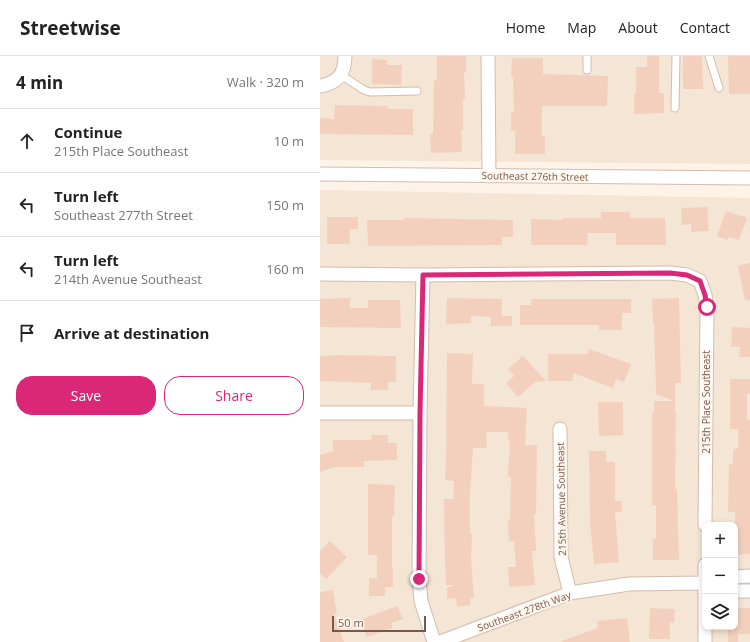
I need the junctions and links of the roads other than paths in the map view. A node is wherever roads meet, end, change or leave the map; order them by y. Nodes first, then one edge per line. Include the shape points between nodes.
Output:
1 (345, 56) edge
2 (488, 56) edge
3 (587, 56) edge
4 (676, 56) edge
5 (709, 56) edge
6 (587, 70) dead end
7 (341, 75) junction
8 (320, 86) edge
9 (719, 88) dead end
10 (417, 91) dead end
11 (675, 108) dead end
12 (320, 174) edge
13 (489, 176) junction
14 (750, 178) edge
15 (320, 274) edge
16 (423, 275) junction
17 (320, 413) edge
18 (420, 413) junction
19 (560, 429) dead end
20 (705, 522) edge
21 (750, 576) edge
22 (738, 577) edge
23 (702, 583) edge
24 (738, 591) edge
25 (750, 591) edge
26 (570, 593) junction
27 (705, 594) edge
28 (434, 642) edge
29 (440, 642) edge
30 (705, 642) edge

1 - 7 street
2 - 13 street
3 - 6 lane
4 - 11 lane
5 - 9 lane
7 - 8 street via 332,84
7 - 10 lane via 370,92
12 - 13 street, Southeast 276th Street
13 - 14 street, Southeast 276th Street
15 - 16 street
16 - 18 street
16 - 20 street, 215th Place Southeast via 670,273 687,275 700,281 707,307
17 - 18 street
18 - 28 street via 419,579 421,601
19 - 26 street, 215th Avenue Southeast via 561,557
21 - 22 street
23 - 26 street, Southeast 278th Way via 629,584
24 - 25 street
26 - 29 street, Southeast 278th Way
27 - 30 street

